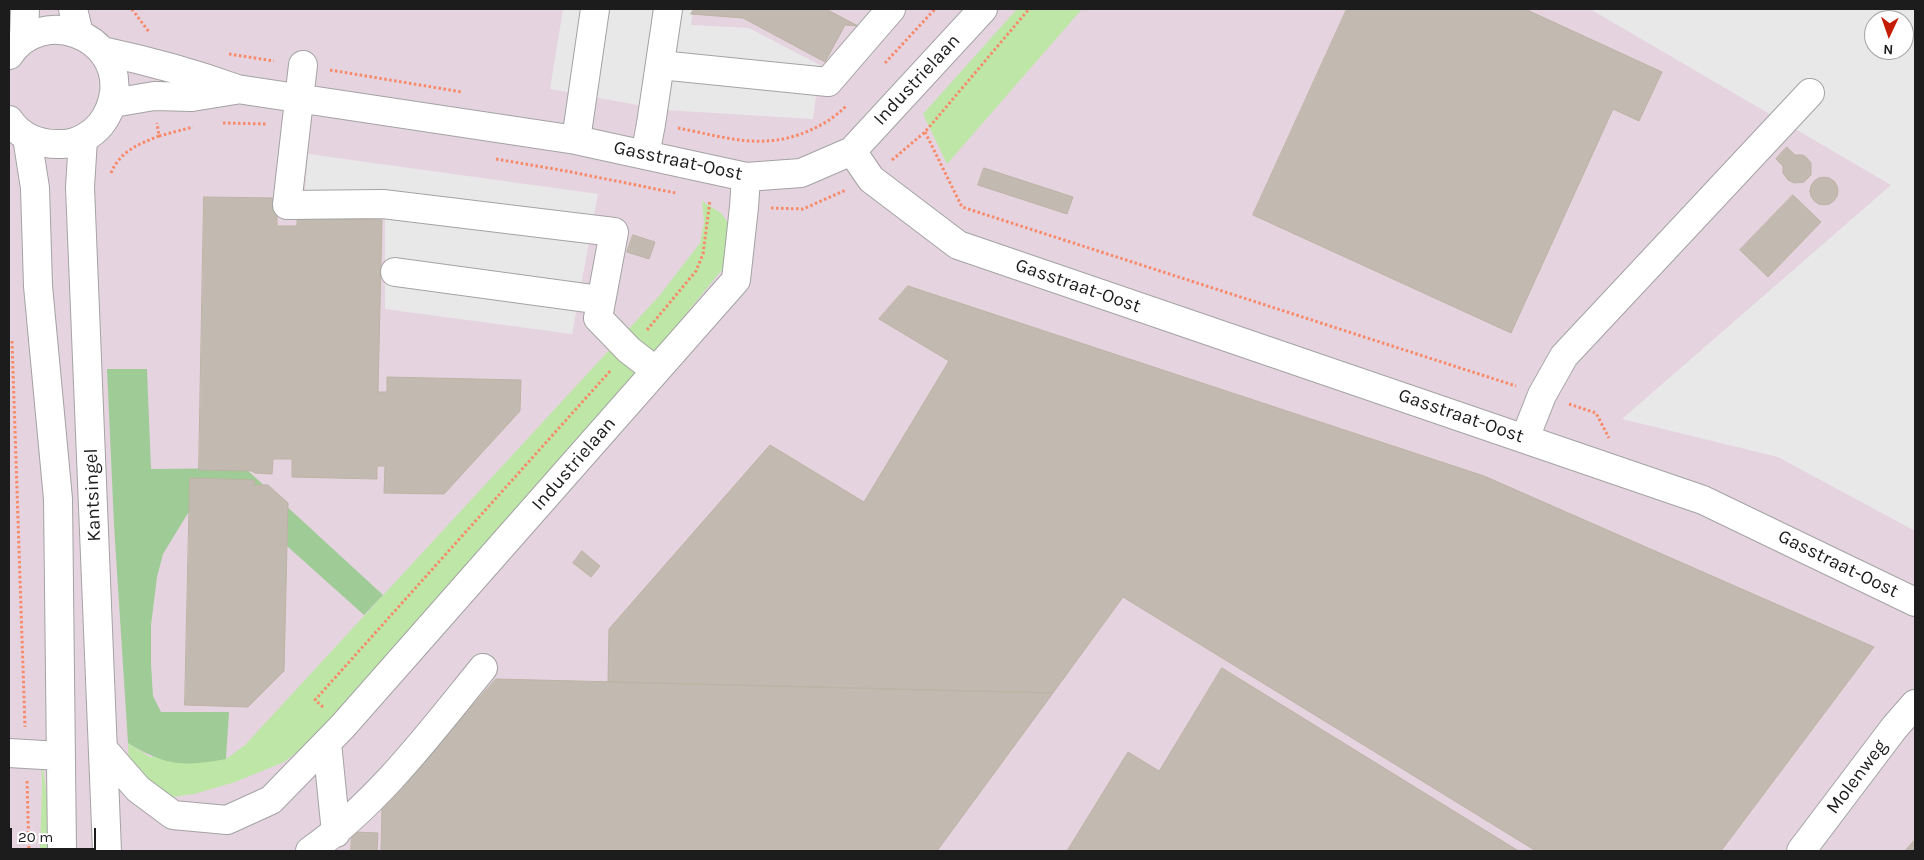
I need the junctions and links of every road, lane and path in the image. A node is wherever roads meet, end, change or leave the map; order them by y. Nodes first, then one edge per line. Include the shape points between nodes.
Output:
1 (25, 9) edge
2 (595, 9) edge
3 (668, 9) edge
4 (891, 9) edge
5 (983, 9) edge
6 (76, 21) edge
7 (17, 46) edge
8 (102, 51) junction
9 (660, 64) junction
10 (303, 66) dead end
11 (237, 89) junction
12 (1810, 93) dead end
13 (298, 98) junction
14 (113, 103) junction
15 (221, 123) dead end
16 (296, 126) junction
17 (194, 127) dead end
18 (18, 129) edge
19 (925, 132) dead end
20 (159, 136) dead end
21 (83, 139) junction
22 (576, 140) junction
23 (852, 151) junction
24 (645, 155) junction
25 (489, 158) dead end
26 (746, 177) junction
27 (681, 194) dead end
28 (710, 200) joint
29 (744, 207) junction
30 (395, 272) dead end
31 (601, 300) junction
32 (12, 337) dead end
33 (629, 350) junction
34 (656, 372) junction
35 (1542, 395) junction
36 (1525, 438) junction
37 (1629, 473) junction
38 (1915, 602) edge
39 (483, 668) dead end
40 (1915, 704) edge
41 (335, 735) junction
42 (104, 750) junction
43 (17, 753) edge
44 (60, 756) junction
45 (336, 833) junction
46 (29, 851) edge
47 (62, 851) edge
48 (107, 851) edge
49 (310, 851) edge
50 (1801, 851) edge

1 - 7 street
2 - 22 street
3 - 9 street
4 - 9 street via 828,82
5 - 23 street, Industrielaan
6 - 7 street via 61,29 42,31
6 - 8 street
8 - 11 street, Gasstraat-Oost via 156,62
8 - 14 street via 111,67 115,85
9 - 24 street
10 - 13 street
11 - 13 street, Gasstraat-Oost
11 - 14 street, Gasstraat-Oost
12 - 35 street via 1564,356
13 - 16 street
13 - 22 street, Gasstraat-Oost
14 - 21 street via 106,118
15 - 16 path
16 - 31 street via 287,204 383,204 614,232
17 - 20 path
18 - 21 street via 45,144 65,144
18 - 44 street, Kantsingel via 35,188 38,286 58,499
19 - 35 path via 962,207
21 - 42 street, Kantsingel via 80,187
22 - 24 street, Gasstraat-Oost
23 - 26 street, Gasstraat-Oost via 801,172
23 - 36 street, Gasstraat-Oost via 871,179 958,245
24 - 26 street, Gasstraat-Oost
25 - 27 path, Gasstraat-Oost
26 - 29 street, Industrielaan
28 - 29 path, Gasstraat-Oost
28 - 33 path, Industrielaan via 703,254 696,271
29 - 34 street, Industrielaan via 736,280
30 - 31 street
31 - 33 street via 598,318
32 - 43 path
33 - 34 street
33 - 41 path, Industrielaan via 315,700
34 - 41 street, Industrielaan
35 - 36 street
35 - 37 path via 1596,413
36 - 37 street, Gasstraat-Oost
37 - 38 street, Gasstraat-Oost via 1723,508
39 - 45 street via 403,766
40 - 50 street, Molenweg
41 - 42 street, Industrielaan via 270,800 227,820 173,815 138,790
41 - 45 street
42 - 48 street, Kantsingel
43 - 44 street
43 - 46 path
44 - 47 street, Kantsingel
45 - 49 street

